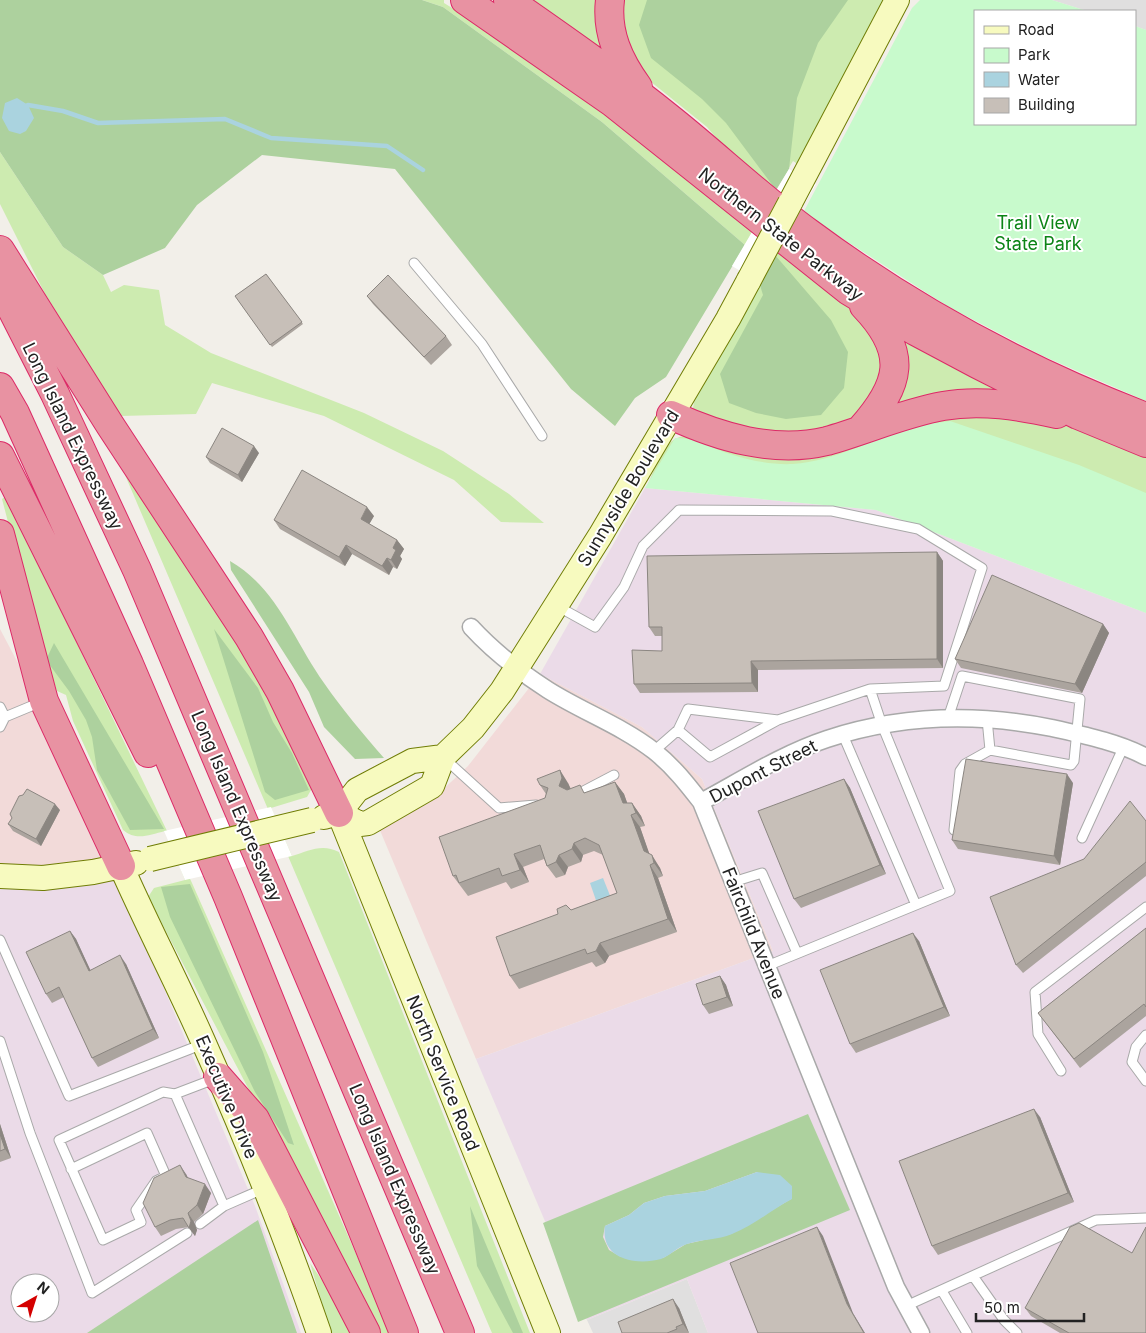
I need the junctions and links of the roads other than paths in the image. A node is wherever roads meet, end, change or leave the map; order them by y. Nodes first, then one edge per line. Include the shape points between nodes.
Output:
1 (465, 0) edge
2 (508, 0) edge
3 (610, 0) edge
4 (897, 0) edge
5 (654, 106) junction
6 (0, 250) edge
7 (414, 263) dead end
8 (0, 286) edge
9 (849, 290) junction
10 (0, 387) edge
11 (671, 415) junction
12 (1078, 415) junction
13 (1146, 417) edge
14 (860, 429) junction
15 (542, 436) dead end
16 (1146, 443) edge
17 (0, 456) edge
18 (0, 534) edge
19 (557, 606) junction
20 (471, 627) dead end
21 (517, 668) junction
22 (870, 688) junction
23 (44, 701) junction
24 (0, 708) edge
25 (5, 717) junction
26 (948, 718) junction
27 (987, 719) junction
28 (778, 720) junction
29 (882, 725) junction
30 (0, 727) edge
31 (678, 730) junction
32 (1077, 734) junction
33 (844, 735) junction
34 (1123, 748) junction
35 (990, 750) junction
36 (654, 752) junction
37 (442, 757) junction
38 (1146, 758) edge
39 (614, 775) dead end
40 (574, 796) edge
41 (186, 798) junction
42 (701, 802) junction
43 (543, 804) edge
44 (339, 813) junction
45 (954, 830) edge
46 (1082, 838) dead end
47 (121, 866) junction
48 (0, 876) edge
49 (733, 882) junction
50 (916, 905) junction
51 (1146, 907) edge
52 (0, 940) edge
53 (797, 953) junction
54 (767, 966) junction
55 (1146, 1035) edge
56 (0, 1040) edge
57 (204, 1043) junction
58 (1061, 1071) dead end
59 (218, 1077) junction
60 (1146, 1081) edge
61 (175, 1094) junction
62 (71, 1169) junction
63 (266, 1188) junction
64 (224, 1206) junction
65 (1146, 1218) edge
66 (200, 1224) dead end
67 (187, 1233) edge
68 (973, 1276) junction
69 (942, 1291) junction
70 (906, 1306) junction
71 (319, 1333) edge
72 (366, 1333) edge
73 (404, 1333) edge
74 (460, 1333) edge
75 (548, 1333) edge
76 (921, 1333) edge
77 (967, 1333) edge
78 (1017, 1333) edge

1 - 9 highway, Northern State Parkway via 613,103
2 - 5 highway, Northern State Parkway via 584,52
3 - 5 highway via 608,15 616,49 627,72
4 - 11 main road, Sunnyside Boulevard, bridge via 749,280
5 - 13 highway, Northern State Parkway via 807,232 864,272 942,321 1014,360
6 - 44 highway via 249,636 280,691
7 - 15 lane via 482,344
8 - 74 highway, Long Island Expressway via 55,394 137,570
9 - 12 highway, Northern State Parkway via 923,335
9 - 14 highway via 877,320 893,349 892,386 885,400
10 - 41 highway via 15,413 110,622
11 - 14 highway via 732,438 762,444 825,441
11 - 19 main road, Sunnyside Boulevard
12 - 14 highway via 961,403
12 - 16 highway, Northern State Parkway
17 - 41 highway via 149,756
18 - 23 highway
19 - 21 main road, Sunnyside Boulevard
19 - 22 lane via 595,627 624,587 643,546 679,510 832,511 918,529 982,568 944,686
20 - 21 street, Fairchild Avenue
21 - 36 street, Fairchild Avenue via 548,690 625,732
21 - 37 main road, Sunnyside Boulevard via 473,728
22 - 28 lane
22 - 29 lane
23 - 25 lane
23 - 47 highway
24 - 25 lane
25 - 30 lane
26 - 27 street, Dupont Street
26 - 29 street, Dupont Street
26 - 32 lane via 962,676 1080,699
27 - 32 street, Dupont Street via 1018,721
27 - 35 lane
28 - 31 lane via 688,709
28 - 31 lane via 710,757
29 - 33 street, Dupont Street
29 - 50 lane via 950,891
31 - 36 lane
32 - 34 street, Dupont Street
32 - 35 lane via 1071,765
33 - 42 street, Dupont Street via 778,760
33 - 50 lane
34 - 38 street, Dupont Street
34 - 46 lane
35 - 45 lane via 965,764 960,771
36 - 42 street, Fairchild Avenue via 680,775
37 - 43 lane via 499,808
37 - 44 main road via 412,761 357,790
37 - 44 main road, Sunnyside Boulevard via 432,786 368,823 360,824
39 - 40 lane
41 - 73 highway
42 - 49 street, Fairchild Avenue
44 - 47 main road, bridge
44 - 75 main road, North Service Road
47 - 48 main road via 43,878
47 - 57 main road, Executive Drive
49 - 53 lane via 762,873
49 - 54 street, Fairchild Avenue
50 - 53 lane
51 - 58 lane via 1035,992 1038,1034
52 - 57 lane via 69,1096
53 - 54 lane
54 - 70 street, Fairchild Avenue
55 - 60 lane via 1136,1047 1132,1062
56 - 67 lane via 30,1133 92,1293
57 - 59 main road, Executive Drive
59 - 61 lane
59 - 63 main road, Executive Drive
59 - 72 highway via 255,1119
61 - 62 lane via 163,1092 59,1140
61 - 64 lane
62 - 62 lane via 103,1240 141,1222 136,1210 156,1181 166,1176 147,1133
63 - 64 lane
63 - 71 main road, Executive Drive
64 - 66 lane
65 - 68 lane via 1096,1220
68 - 69 lane
68 - 78 lane
69 - 70 lane
69 - 77 lane
70 - 76 street, Fairchild Avenue

